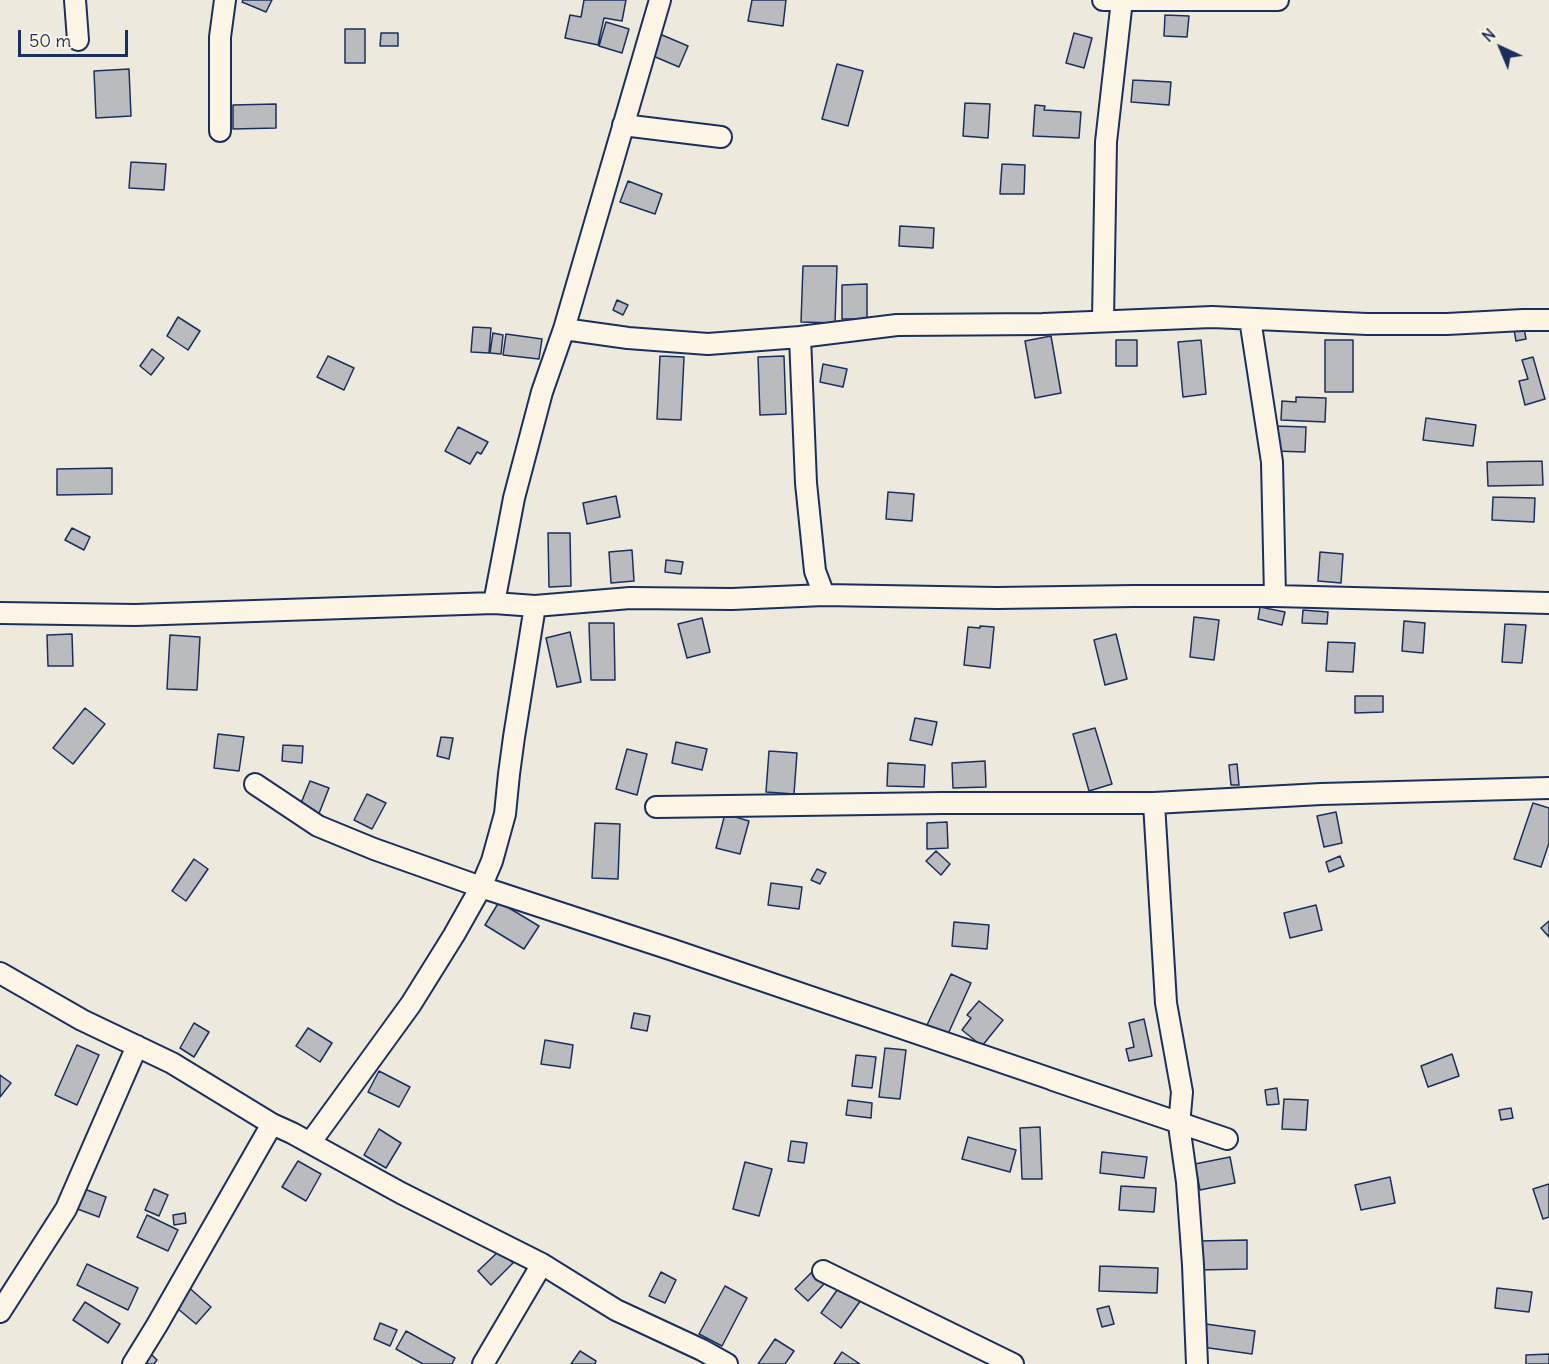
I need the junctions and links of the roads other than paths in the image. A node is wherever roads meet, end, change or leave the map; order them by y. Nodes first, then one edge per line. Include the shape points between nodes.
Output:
1 (75, 0) edge
2 (225, 0) edge
3 (660, 0) edge
4 (1115, 0) edge
5 (1278, 0) edge
6 (78, 40) dead end
7 (623, 125) junction
8 (220, 131) dead end
9 (721, 137) dead end
10 (1250, 319) junction
11 (1103, 320) junction
12 (1549, 321) edge
13 (564, 329) junction
14 (800, 337) junction
15 (824, 595) junction
16 (1275, 597) junction
17 (494, 603) junction
18 (1549, 603) edge
19 (536, 606) junction
20 (0, 612) edge
21 (255, 784) dead end
22 (1549, 788) edge
23 (1154, 803) junction
24 (656, 807) dead end
25 (481, 887) junction
26 (0, 973) edge
27 (137, 1046) junction
28 (1053, 1080) dead end
29 (272, 1124) junction
30 (1179, 1125) junction
31 (1227, 1139) junction
32 (310, 1143) junction
33 (542, 1264) junction
34 (823, 1271) dead end
35 (0, 1312) edge
36 (697, 1357) edge
37 (133, 1364) edge
38 (483, 1364) edge
39 (727, 1364) edge
40 (1013, 1364) edge
41 (1197, 1364) edge

1 - 6 street
2 - 8 street via 220,37
3 - 7 street
4 - 5 street
4 - 11 street via 1106,142
7 - 9 street
7 - 13 street
10 - 11 street
10 - 12 street via 1367,324
10 - 16 street via 1272,462
11 - 14 street via 897,325
13 - 14 street via 708,344
13 - 17 street via 542,392 520,477
14 - 15 street via 806,483 815,571
15 - 16 street
15 - 19 street via 630,598
16 - 18 street
17 - 19 street
17 - 20 street via 135,615
19 - 25 street via 511,756 506,814
21 - 25 street via 318,826
22 - 23 street
23 - 24 street
23 - 30 street via 1166,1003 1182,1092
25 - 31 street
25 - 32 street via 411,1004
26 - 27 street
27 - 29 street
27 - 35 street via 66,1209
28 - 31 street
29 - 32 street
29 - 37 street
30 - 31 street
30 - 41 street via 1187,1182
32 - 33 street
33 - 36 street
33 - 38 street
34 - 40 street
36 - 39 street

